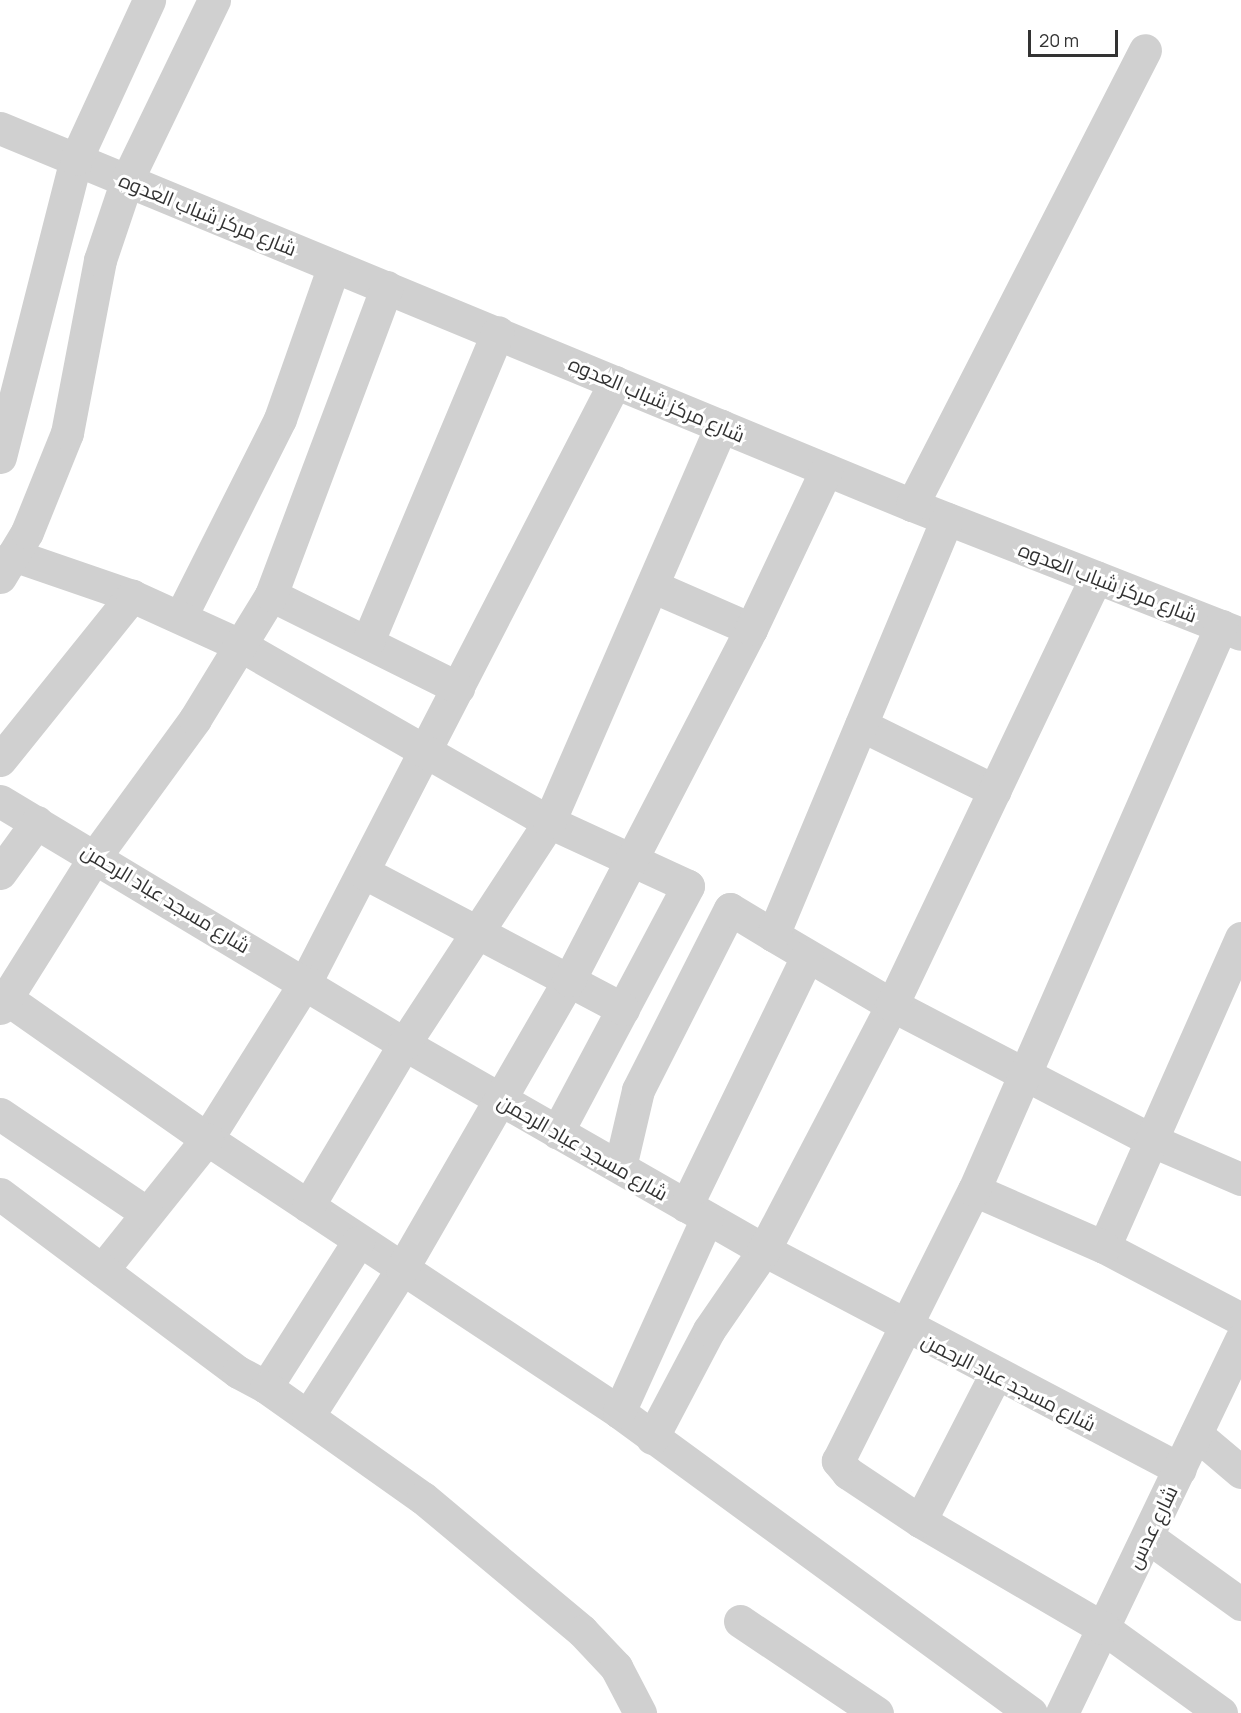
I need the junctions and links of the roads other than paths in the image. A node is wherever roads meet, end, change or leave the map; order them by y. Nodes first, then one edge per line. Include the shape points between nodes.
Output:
1 (149, 0) edge
2 (214, 0) edge
3 (1145, 50) dead end
4 (0, 128) edge
5 (103, 171) junction
6 (334, 266) junction
7 (387, 287) junction
8 (498, 332) junction
9 (615, 382) junction
10 (721, 426) junction
11 (0, 457) edge
12 (826, 470) junction
13 (912, 505) junction
14 (947, 519) junction
15 (7, 566) edge
16 (1096, 577) junction
17 (652, 586) junction
18 (271, 595) junction
19 (132, 596) junction
20 (181, 616) junction
21 (751, 628) junction
22 (1231, 630) edge
23 (368, 641) junction
24 (238, 645) junction
25 (458, 688) junction
26 (861, 725) junction
27 (424, 753) junction
28 (0, 760) edge
29 (995, 791) junction
30 (0, 801) edge
31 (37, 822) junction
32 (549, 822) junction
33 (96, 855) junction
34 (630, 860) junction
35 (363, 872) junction
36 (0, 873) edge
37 (688, 886) junction
38 (730, 909) junction
39 (473, 935) junction
40 (773, 935) junction
41 (1241, 938) edge
42 (807, 957) junction
43 (569, 980) junction
44 (306, 981) junction
45 (2, 1000) edge
46 (892, 1005) junction
47 (623, 1009) junction
48 (404, 1044) junction
49 (1027, 1075) junction
50 (500, 1099) junction
51 (0, 1114) edge
52 (557, 1131) junction
53 (207, 1139) junction
54 (1153, 1142) junction
55 (620, 1167) junction
56 (1241, 1179) edge
57 (974, 1190) junction
58 (0, 1194) edge
59 (308, 1206) junction
60 (696, 1212) junction
61 (147, 1213) junction
62 (358, 1242) junction
63 (1104, 1247) junction
64 (764, 1250) junction
65 (402, 1269) junction
66 (102, 1270) junction
67 (1241, 1319) edge
68 (904, 1328) junction
69 (1241, 1340) edge
70 (996, 1374) junction
71 (266, 1387) junction
72 (619, 1412) junction
73 (308, 1416) junction
74 (1196, 1434) junction
75 (652, 1438) junction
76 (1180, 1469) junction
77 (1241, 1472) edge
78 (920, 1521) junction
79 (1148, 1537) junction
80 (1241, 1604) edge
81 (740, 1621) dead end
82 (1103, 1628) junction
83 (640, 1713) edge
84 (877, 1713) edge
85 (1031, 1713) edge
86 (1062, 1713) edge
87 (1221, 1713) edge

1 - 5 street
2 - 5 street
3 - 13 street
4 - 5 street, شارع مركز شباب العدوه
5 - 6 street, شارع مركز شباب العدوه
5 - 11 street
5 - 15 street via 100,260 67,433
6 - 7 street, شارع مركز شباب العدوه
6 - 20 street via 280,419
7 - 8 street, شارع مركز شباب العدوه
7 - 18 street
8 - 9 street, شارع مركز شباب العدوه
8 - 23 street
9 - 10 street, شارع مركز شباب العدوه
9 - 25 street
10 - 12 street, شارع مركز شباب العدوه
10 - 17 street
12 - 13 street, شارع مركز شباب العدوه
12 - 21 street
13 - 14 street, شارع مركز شباب العدوه
14 - 16 street, شارع مركز شباب العدوه
14 - 26 street
15 - 19 street
16 - 22 street, شارع مركز شباب العدوه
16 - 29 street
17 - 21 street
17 - 32 street
18 - 23 street
18 - 24 street
19 - 20 street
19 - 28 street
20 - 24 street
21 - 34 street
22 - 49 street
23 - 25 street
24 - 27 street
24 - 33 street via 195,719
25 - 27 street
26 - 29 street
26 - 40 street
27 - 32 street
27 - 35 street
29 - 46 street
30 - 31 street, شارع مسجد عباد الرحمن
31 - 33 street, شارع مسجد عباد الرحمن
31 - 36 street
32 - 34 street
32 - 39 street
33 - 44 street, شارع مسجد عباد الرحمن
33 - 45 street
34 - 37 street
34 - 43 street
35 - 39 street
35 - 44 street
37 - 38 street
37 - 47 street
38 - 40 street
38 - 55 street via 638,1090
39 - 43 street
39 - 48 street
40 - 42 street
41 - 54 street
42 - 46 street
42 - 60 street
43 - 47 street
43 - 50 street
44 - 48 street, شارع مسجد عباد الرحمن
44 - 53 street
45 - 53 street
46 - 49 street
46 - 64 street
47 - 52 street
48 - 50 street, شارع مسجد عباد الرحمن
48 - 59 street
49 - 54 street
49 - 57 street
50 - 52 street, شارع مسجد عباد الرحمن
50 - 65 street
51 - 61 street
52 - 55 street, شارع مسجد عباد الرحمن
53 - 59 street
53 - 61 street
54 - 56 street
54 - 63 street
55 - 60 street, شارع مسجد عباد الرحمن
57 - 63 street
57 - 68 street
58 - 66 street
59 - 62 street
60 - 64 street, شارع مسجد عباد الرحمن
60 - 72 street
61 - 66 street
62 - 65 street
62 - 71 street
63 - 67 street
64 - 68 street, شارع مسجد عباد الرحمن
64 - 75 street via 709,1330
65 - 72 street
65 - 73 street
66 - 71 street via 238,1372
68 - 70 street, شارع مسجد عباد الرحمن
68 - 78 street via 838,1461 848,1473
69 - 74 street, شارع عدس
70 - 76 street, شارع مسجد عباد الرحمن
70 - 78 street
71 - 73 street
72 - 75 street
73 - 83 street via 423,1498 582,1630 616,1667
74 - 76 street, شارع عدس
74 - 77 street
75 - 85 street
76 - 79 street, شارع عدس
78 - 82 street
79 - 80 street
79 - 82 street, شارع عدس
81 - 84 street
82 - 86 street, شارع عدس
82 - 87 street

